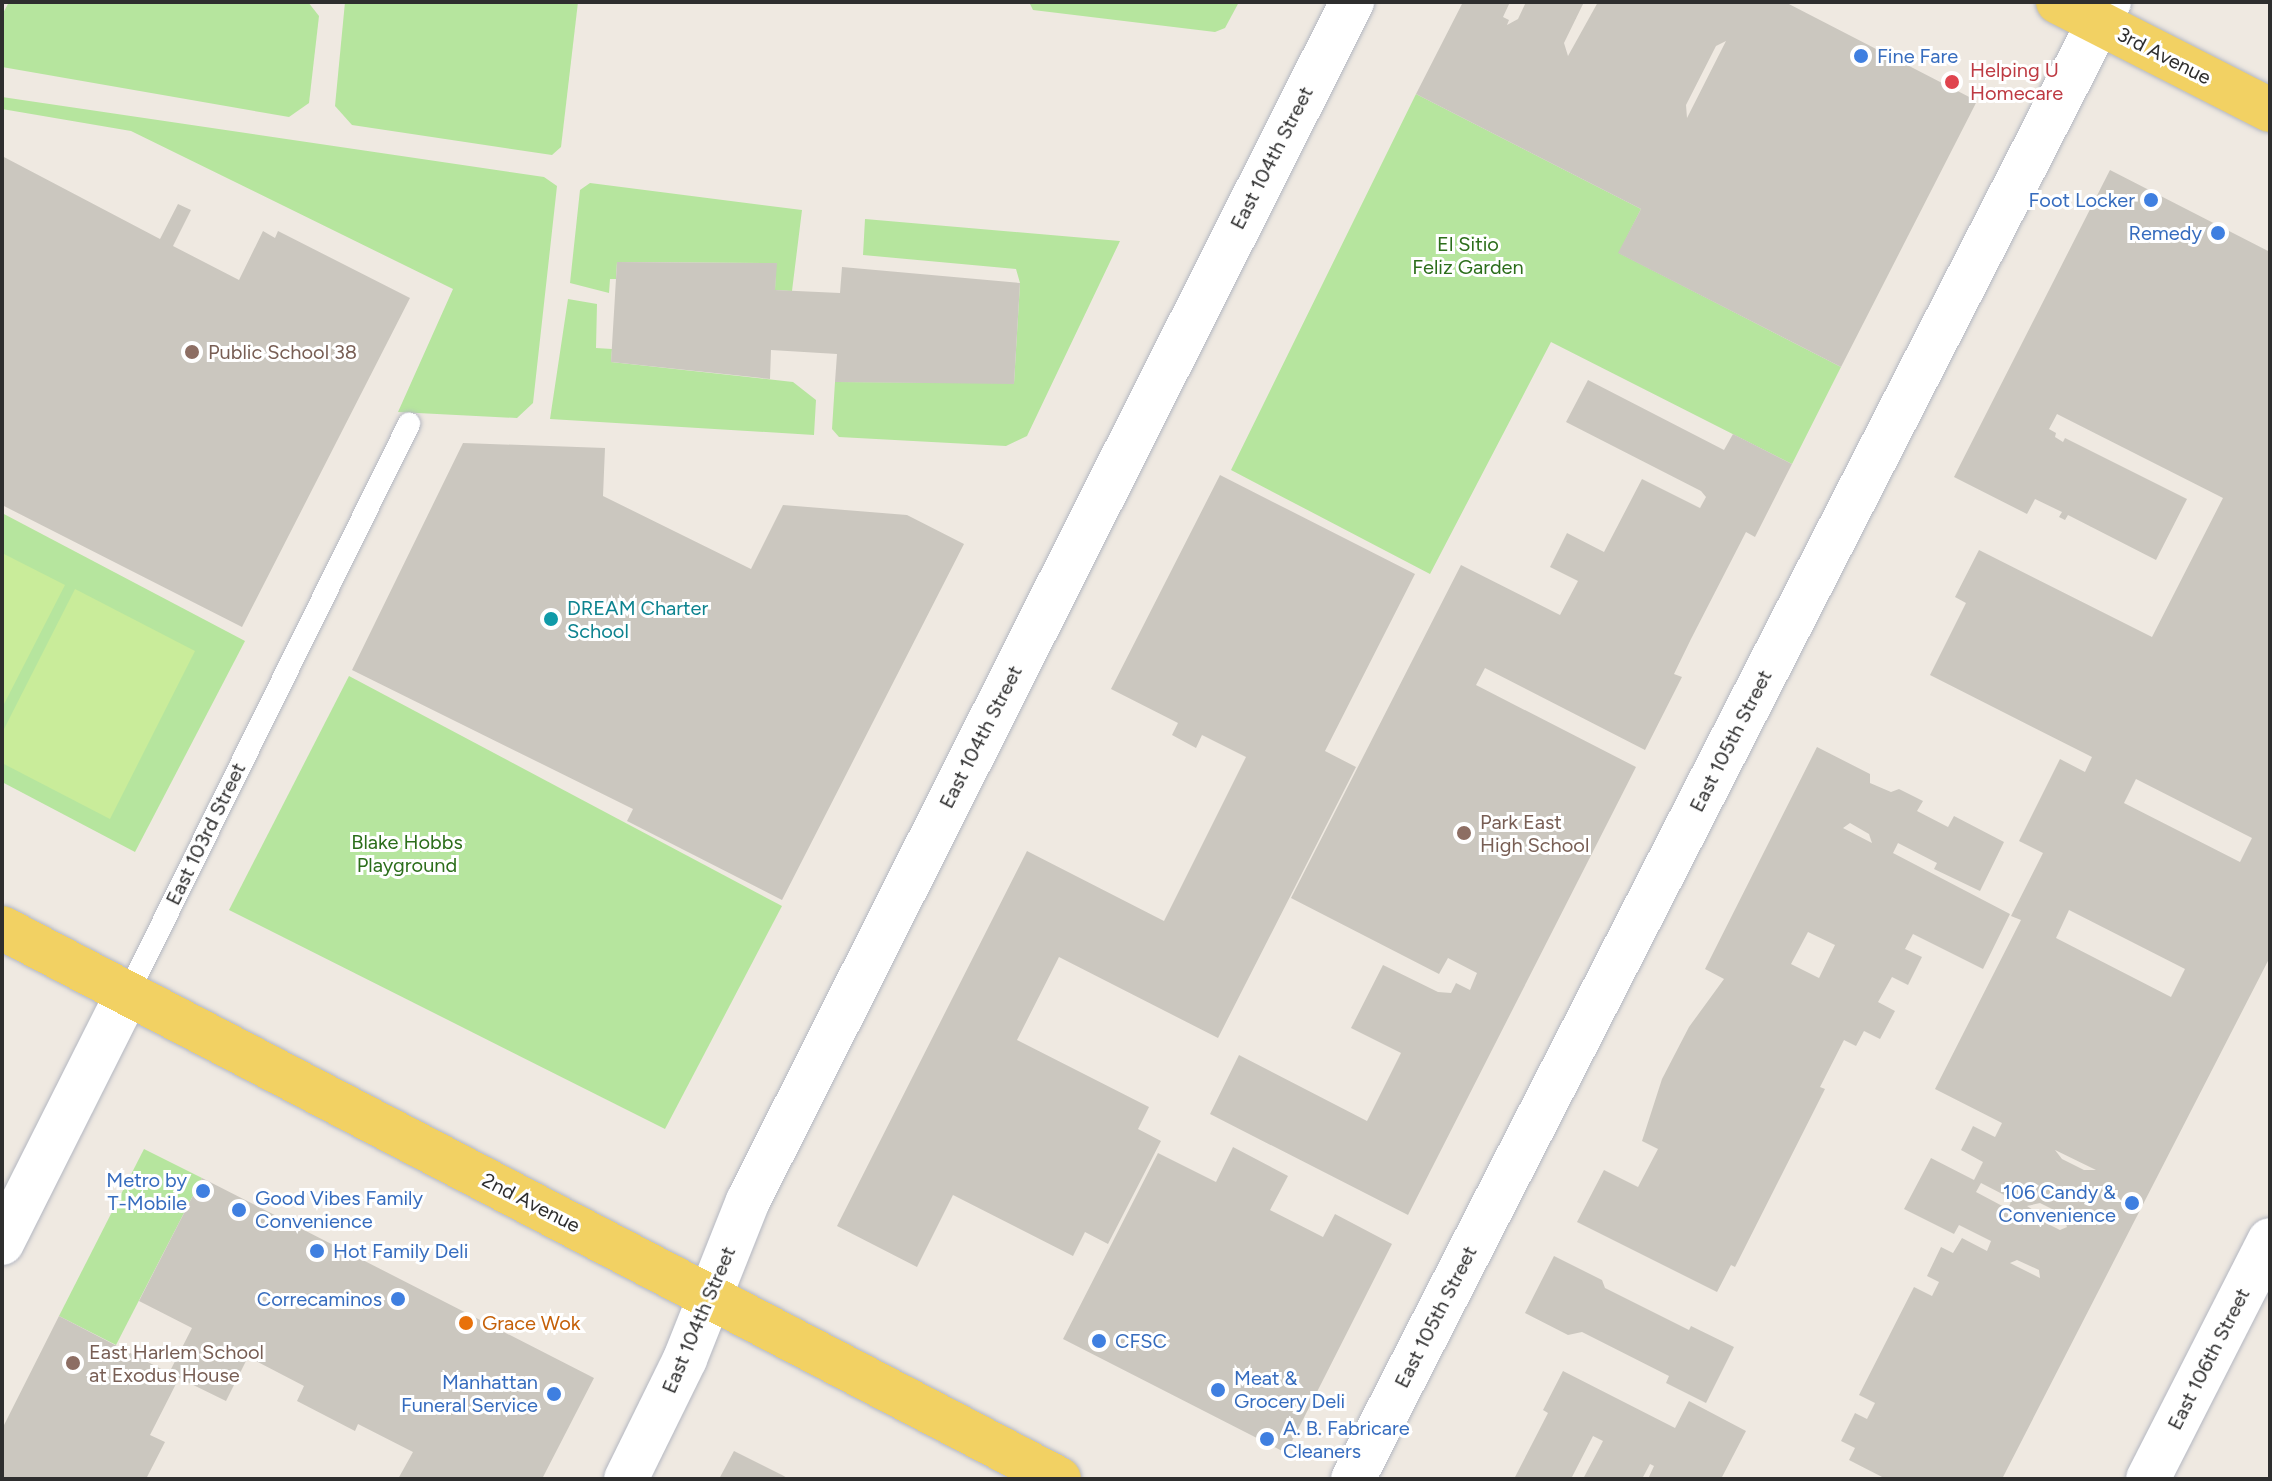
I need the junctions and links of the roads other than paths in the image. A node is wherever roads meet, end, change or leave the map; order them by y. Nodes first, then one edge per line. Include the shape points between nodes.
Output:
1 (1352, 2) edge
2 (2058, 2) edge
3 (2104, 12) edge
4 (2270, 110) edge
5 (409, 424) dead end
6 (2, 928) edge
7 (128, 993) junction
8 (2270, 1240) edge
9 (2, 1243) edge
10 (712, 1295) junction
11 (626, 1479) edge
12 (1059, 1479) edge
13 (1353, 1479) edge
14 (2148, 1479) edge

1 - 10 street, East 104th Street via 755,1187
2 - 3 main road, 3rd Avenue
3 - 4 main road, 3rd Avenue
3 - 13 street, East 105th Street
5 - 7 lane, East 103rd Street
6 - 7 main road, 2nd Avenue
7 - 9 street, East 103rd Street
7 - 10 main road, 2nd Avenue
8 - 14 street, East 106th Street
10 - 11 street, East 104th Street
10 - 12 main road, 2nd Avenue

